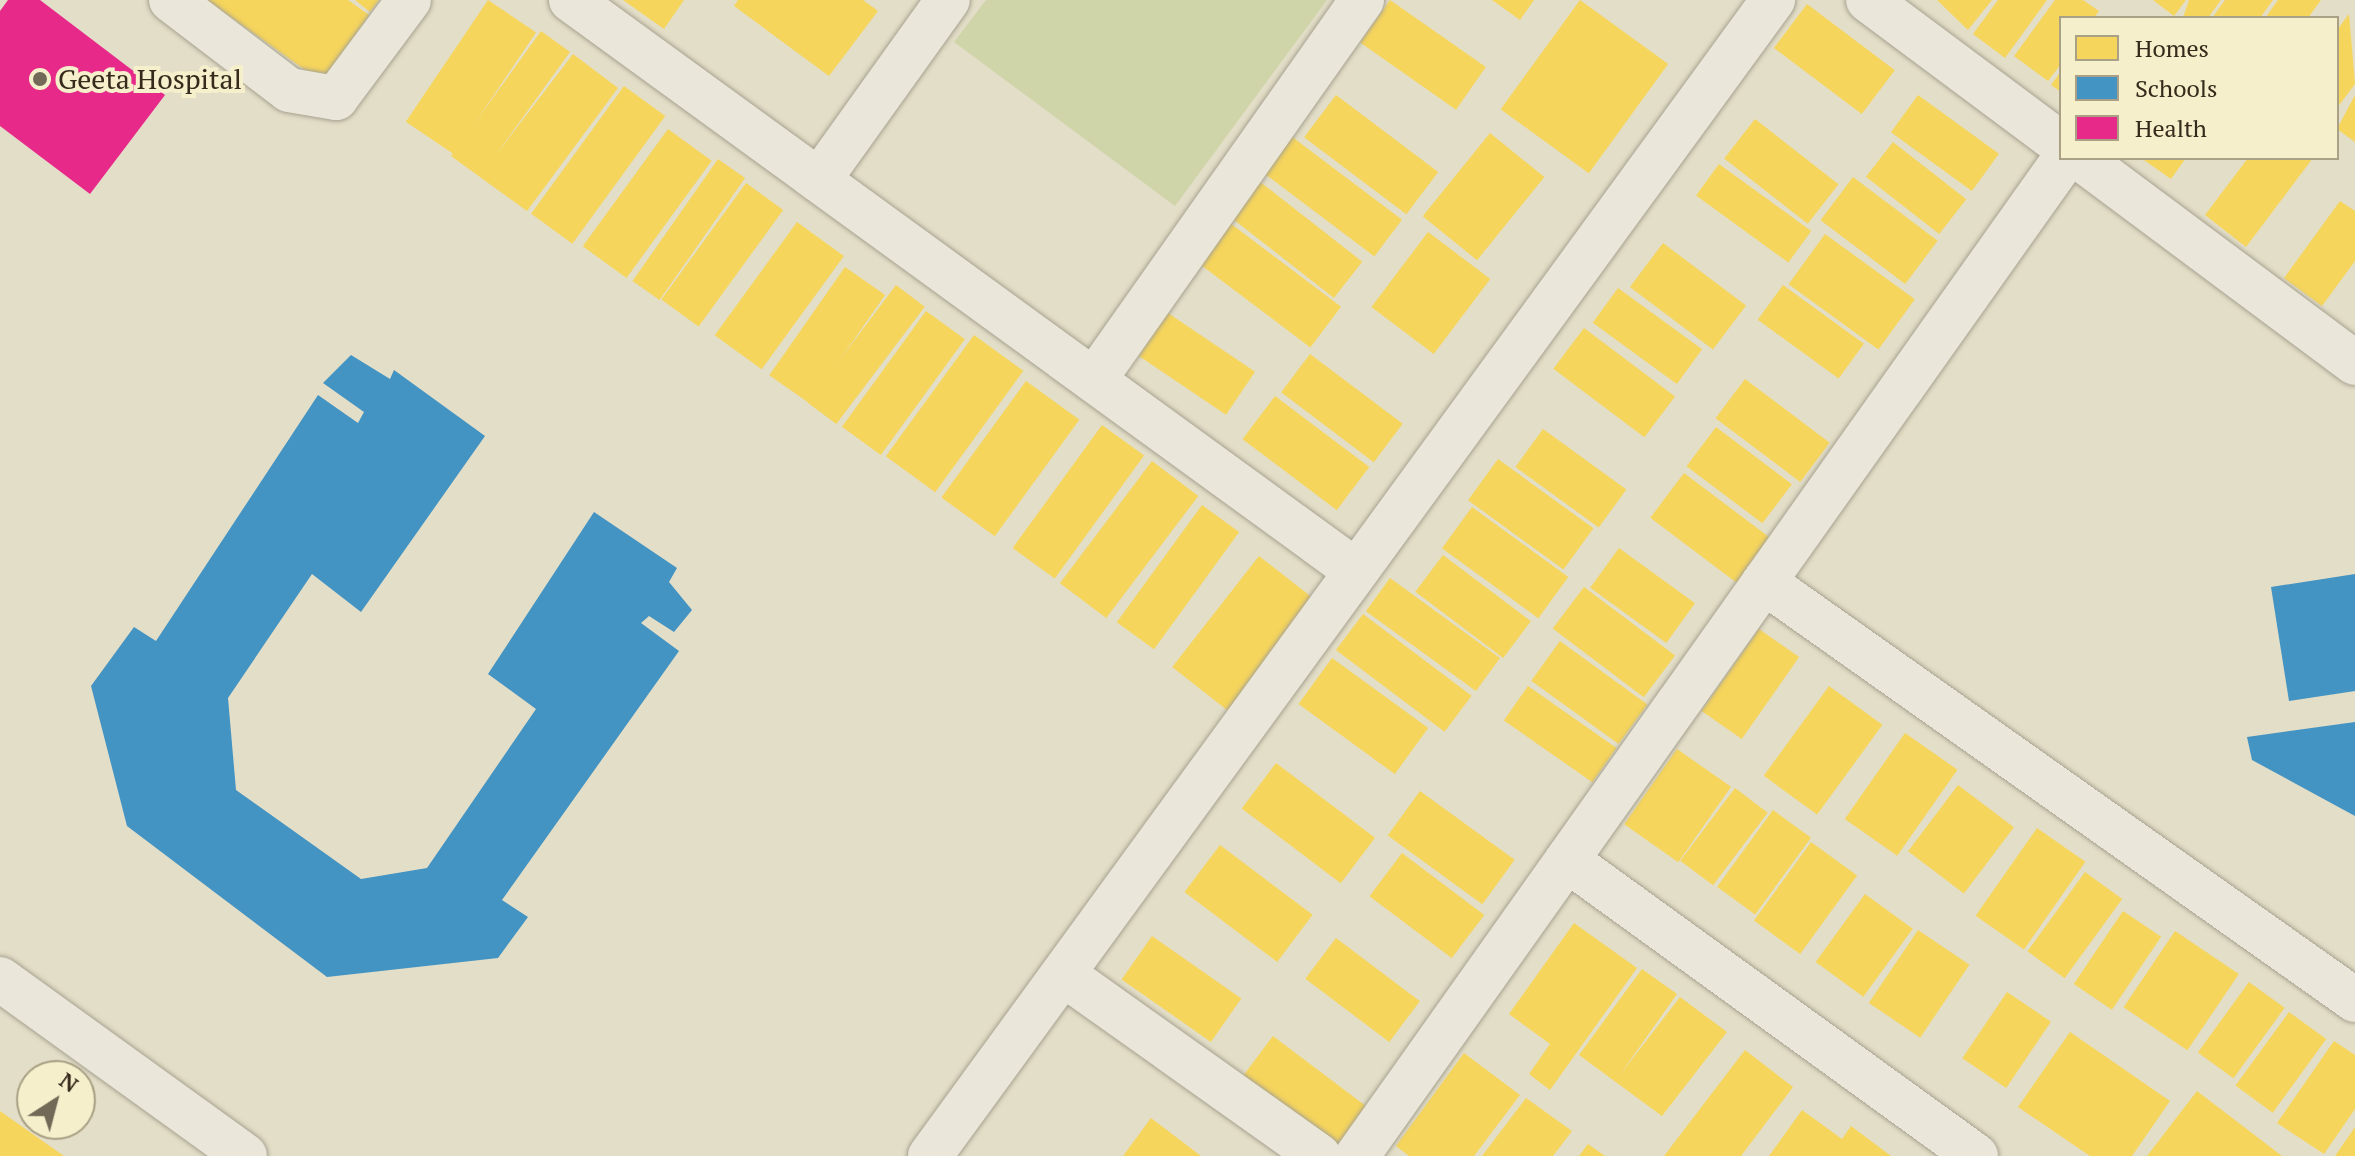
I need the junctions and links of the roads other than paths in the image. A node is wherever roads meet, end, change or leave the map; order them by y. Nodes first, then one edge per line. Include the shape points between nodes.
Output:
1 (171, 0) edge
2 (409, 0) edge
3 (571, 0) edge
4 (948, 0) edge
5 (1362, 0) edge
6 (1773, 0) edge
7 (1868, 0) edge
8 (2059, 143) edge
9 (2064, 160) edge
10 (2083, 160) edge
11 (819, 180) junction
12 (2355, 363) edge
13 (1094, 380) junction
14 (1356, 571) junction
15 (1764, 582) junction
16 (1567, 860) junction
17 (1063, 974) junction
18 (0, 979) edge
19 (2355, 1000) edge
20 (245, 1156) edge
21 (930, 1156) edge
22 (1319, 1156) edge
23 (1357, 1156) edge
24 (1976, 1156) edge

1 - 2 street via 289,90 336,98
3 - 11 street
4 - 11 street
5 - 13 street
6 - 14 street
7 - 8 street
9 - 15 street
10 - 12 street
11 - 13 street
13 - 14 street
14 - 17 street
15 - 16 street
15 - 19 street
16 - 23 street
16 - 24 street
17 - 21 street
17 - 22 street
18 - 20 street

